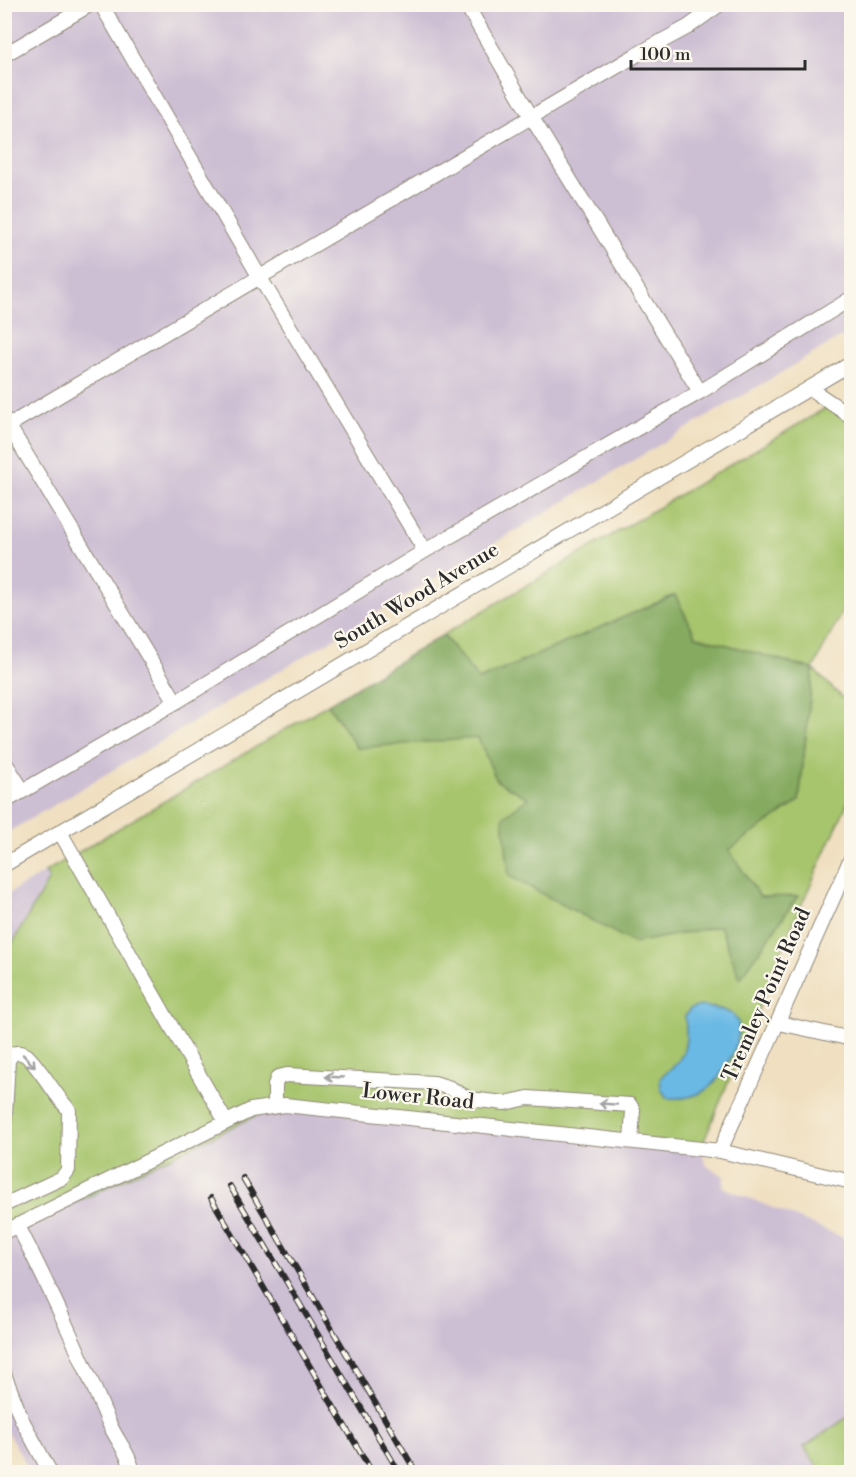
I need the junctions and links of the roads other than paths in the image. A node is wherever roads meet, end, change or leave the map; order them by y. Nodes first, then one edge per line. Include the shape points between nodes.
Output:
1 (91, 4) edge
2 (100, 4) edge
3 (466, 4) edge
4 (720, 4) edge
5 (4, 55) edge
6 (531, 117) junction
7 (259, 276) junction
8 (852, 298) edge
9 (852, 363) edge
10 (809, 388) junction
11 (700, 392) junction
12 (852, 417) edge
13 (6, 424) edge
14 (425, 551) junction
15 (176, 702) junction
16 (4, 761) edge
17 (23, 791) junction
18 (4, 802) edge
19 (60, 832) junction
20 (852, 856) edge
21 (4, 865) edge
22 (779, 1023) junction
23 (852, 1039) edge
24 (275, 1106) junction
25 (226, 1122) junction
26 (4, 1132) edge
27 (632, 1141) junction
28 (720, 1151) junction
29 (852, 1182) edge
30 (44, 1186) junction
31 (4, 1205) edge
32 (54, 1208) junction
33 (8, 1229) edge
34 (4, 1374) edge
35 (50, 1473) edge
36 (133, 1473) edge

1 - 5 street
2 - 7 street
3 - 6 street
4 - 6 street via 688,27
6 - 7 street
6 - 11 street
7 - 13 street
7 - 14 street
8 - 11 street
9 - 10 street, South Wood Avenue
10 - 12 street
10 - 19 street, South Wood Avenue
11 - 14 street
13 - 15 street
14 - 15 street
15 - 17 street
16 - 17 street
17 - 18 street
19 - 21 street, South Wood Avenue
19 - 25 street
20 - 22 street, Tremley Point Road
22 - 23 street
22 - 28 street, Tremley Point Road
24 - 25 street, Lower Road via 251,1110
24 - 27 street, Lower Road via 320,1107
27 -> 24 street via 630,1105 528,1098 505,1103 481,1101 434,1083 287,1074 278,1077
25 - 32 street, Lower Road
26 -> 30 street via 8,1060 18,1052 26,1056 70,1114 67,1172
27 - 28 street, Lower Road
28 - 29 street, Lower Road
30 - 31 street
30 - 32 street
32 - 33 street, Lower Road
33 - 36 street via 88,1370 111,1426 130,1457
34 - 35 street via 22,1420

